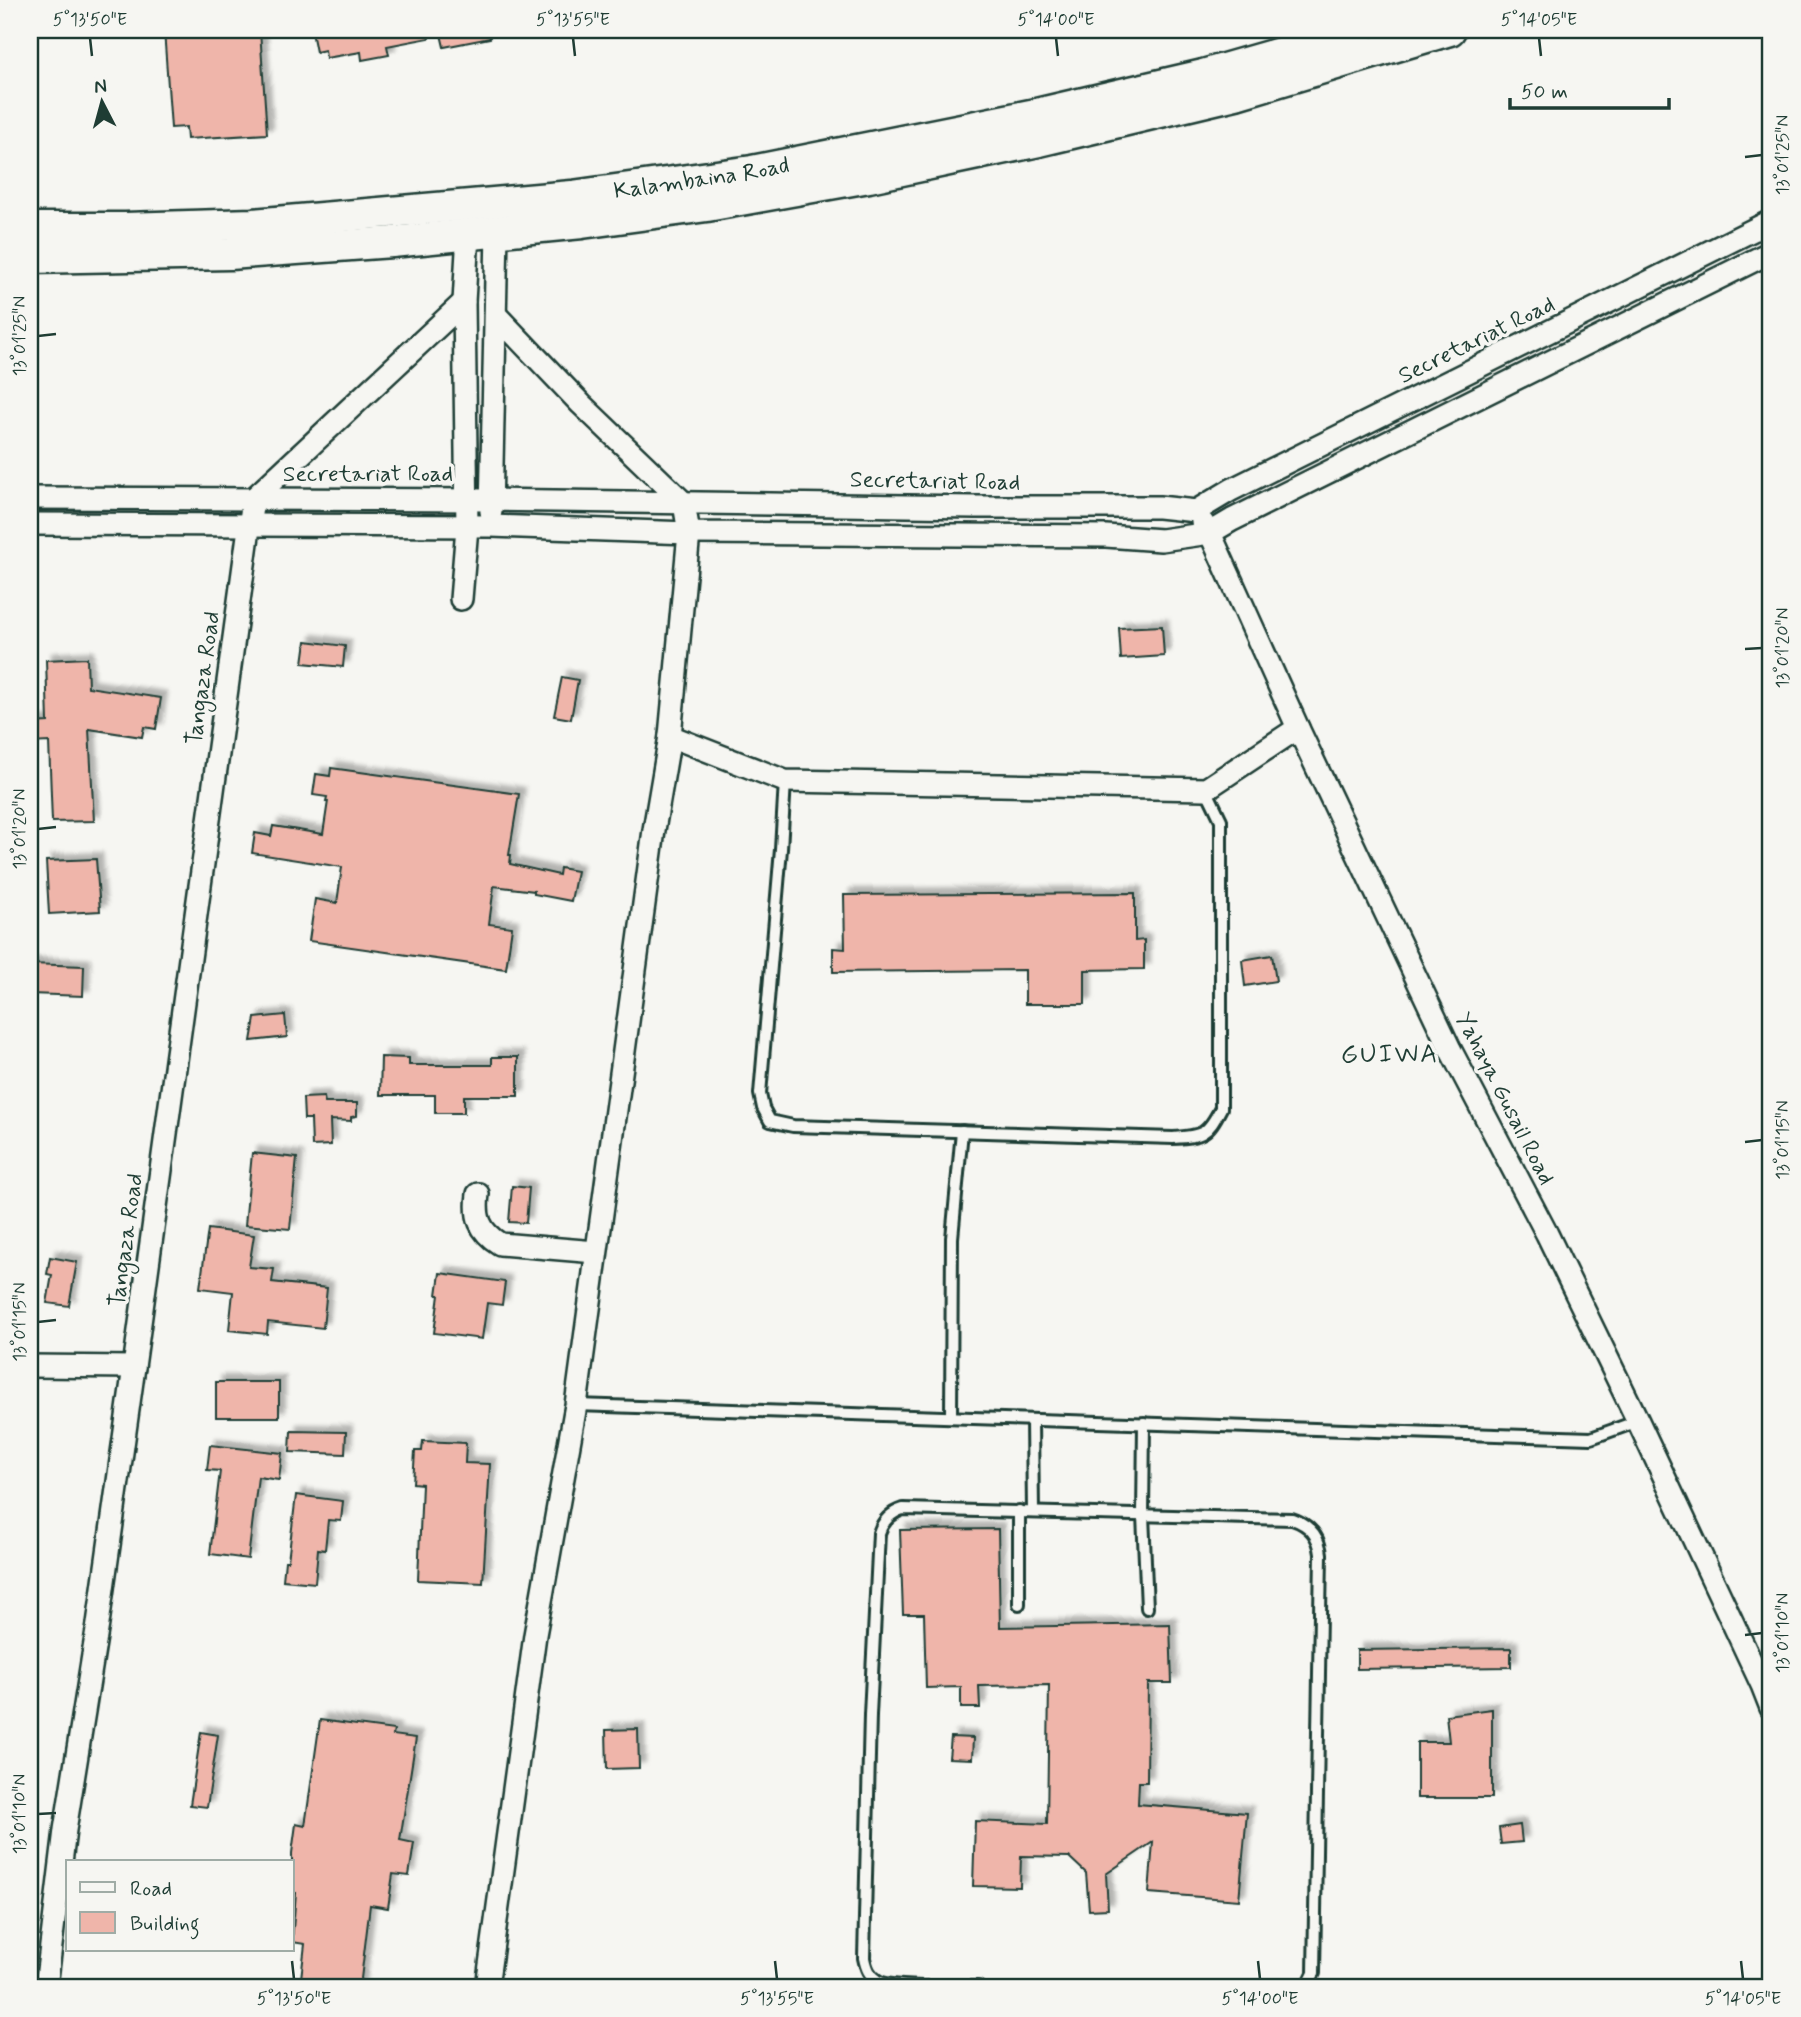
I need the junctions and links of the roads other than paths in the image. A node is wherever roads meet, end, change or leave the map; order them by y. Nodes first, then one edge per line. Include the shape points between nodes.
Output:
1 (1360, 30) edge
2 (1451, 30) edge
3 (1771, 221) edge
4 (30, 228) edge
5 (497, 231) junction
6 (468, 234) junction
7 (1771, 252) edge
8 (30, 258) edge
9 (464, 302) junction
10 (496, 315) junction
11 (30, 498) edge
12 (253, 499) junction
13 (466, 500) junction
14 (491, 500) junction
15 (684, 503) junction
16 (1196, 511) junction
17 (30, 524) edge
18 (249, 526) junction
19 (491, 526) junction
20 (467, 527) junction
21 (689, 533) junction
22 (1210, 533) junction
23 (461, 599) dead end
24 (1298, 728) junction
25 (670, 736) junction
26 (785, 781) junction
27 (1206, 789) junction
28 (962, 1131) junction
29 (478, 1194) dead end
30 (596, 1252) junction
31 (30, 1366) edge
32 (134, 1367) junction
33 (576, 1405) junction
34 (951, 1417) junction
35 (1032, 1419) junction
36 (1638, 1421) junction
37 (1144, 1423) junction
38 (1019, 1511) junction
39 (1033, 1512) junction
40 (1143, 1515) junction
41 (1019, 1604) dead end
42 (1147, 1608) dead end
43 (1771, 1709) edge
44 (46, 1987) edge
45 (487, 1987) edge
46 (978, 1987) edge
47 (1307, 1987) edge

1 - 4 main road, Kalambaina Road via 1203,75 1036,114 752,171 572,196 267,223
2 - 5 main road via 1236,94 922,166 707,206
3 - 16 street, Secretariat Road
5 - 6 main road
5 - 10 street
6 - 8 main road via 230,254
6 - 9 street
7 - 22 street
9 - 12 street
9 - 13 street
10 - 14 street
10 - 15 street via 580,404
11 - 12 street, Secretariat Road
12 - 13 street, Secretariat Road
12 - 18 street, Tangaza Road
13 - 14 street, Secretariat Road
13 - 20 street
14 - 15 street, Secretariat Road
14 - 19 street
15 - 16 street, Secretariat Road
15 - 21 street
16 - 22 street, Yahaya Gusail Road
17 - 18 street
18 - 20 street
18 - 32 street, Tangaza Road
19 - 20 street
19 - 21 street
20 - 23 street
21 - 22 street via 1161,540
21 - 25 street
22 - 24 street, Yahaya Gusail Road
24 - 27 street
24 - 36 street, Yahaya Gusail Road via 1450,1049
25 - 26 street
25 - 30 street
26 - 27 street
26 - 28 lane via 760,1094 763,1108 770,1121 793,1126
27 - 28 lane via 1221,820 1221,1108 1212,1127 1197,1137 1173,1138
28 - 34 lane via 952,1238
29 - 30 street via 479,1223 488,1237 500,1244
30 - 33 street
31 - 32 street
32 - 44 street, Tangaza Road
33 - 34 lane
33 - 45 street via 535,1634
34 - 35 lane
35 - 37 lane
35 - 39 lane
36 - 37 lane via 1591,1438
36 - 43 street, Yahaya Gusail Road
37 - 40 lane
38 - 39 lane
38 - 41 lane
38 - 46 lane via 903,1509 885,1521 879,1534 864,1958 874,1979 888,1985
39 - 40 lane
40 - 42 lane
40 - 47 lane via 1292,1519 1306,1525 1320,1545 1314,1973

